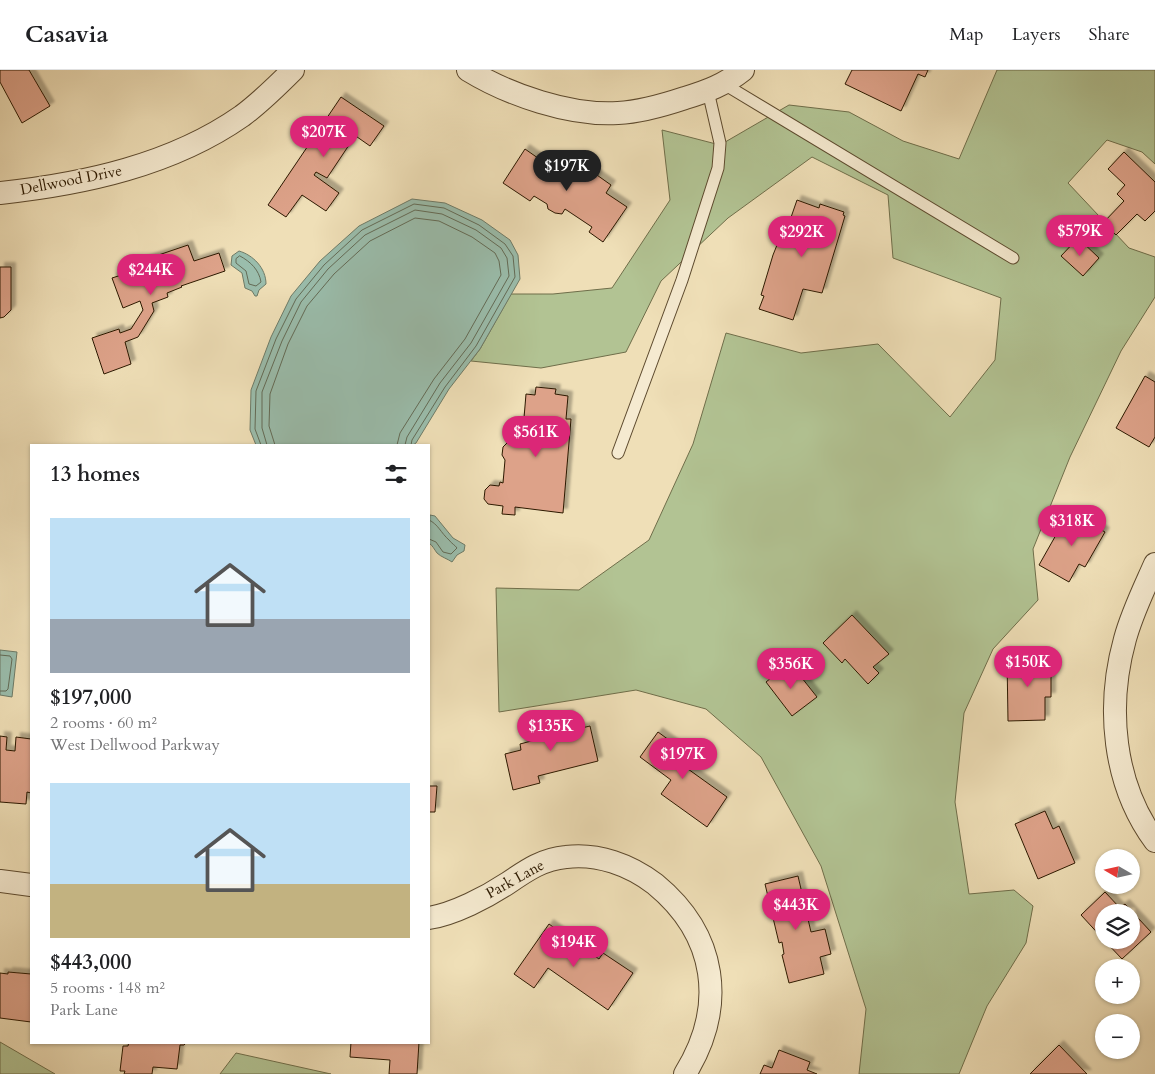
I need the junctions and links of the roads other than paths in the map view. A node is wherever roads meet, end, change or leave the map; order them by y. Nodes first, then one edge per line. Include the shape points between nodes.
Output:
1 (293, 70) edge
2 (468, 70) edge
3 (743, 70) edge
4 (716, 88) junction
5 (0, 193) edge
6 (1013, 258) dead end
7 (618, 453) dead end
8 (1155, 564) edge
9 (1155, 842) edge
10 (0, 881) edge
11 (30, 885) edge
12 (430, 918) edge
13 (685, 1074) edge

1 - 5 street, Dellwood Drive via 241,117 198,142 106,176
2 - 4 street via 524,96 572,110 604,114 668,104
3 - 4 street
4 - 6 lane
4 - 7 lane via 720,143 718,168 682,280
8 - 9 street via 1124,640 1115,705 1121,770 1132,801
10 - 11 street
12 - 13 street, Park Lane via 464,906 535,865 567,856 607,860 644,876 670,897 691,922 709,968 710,1000 704,1032

